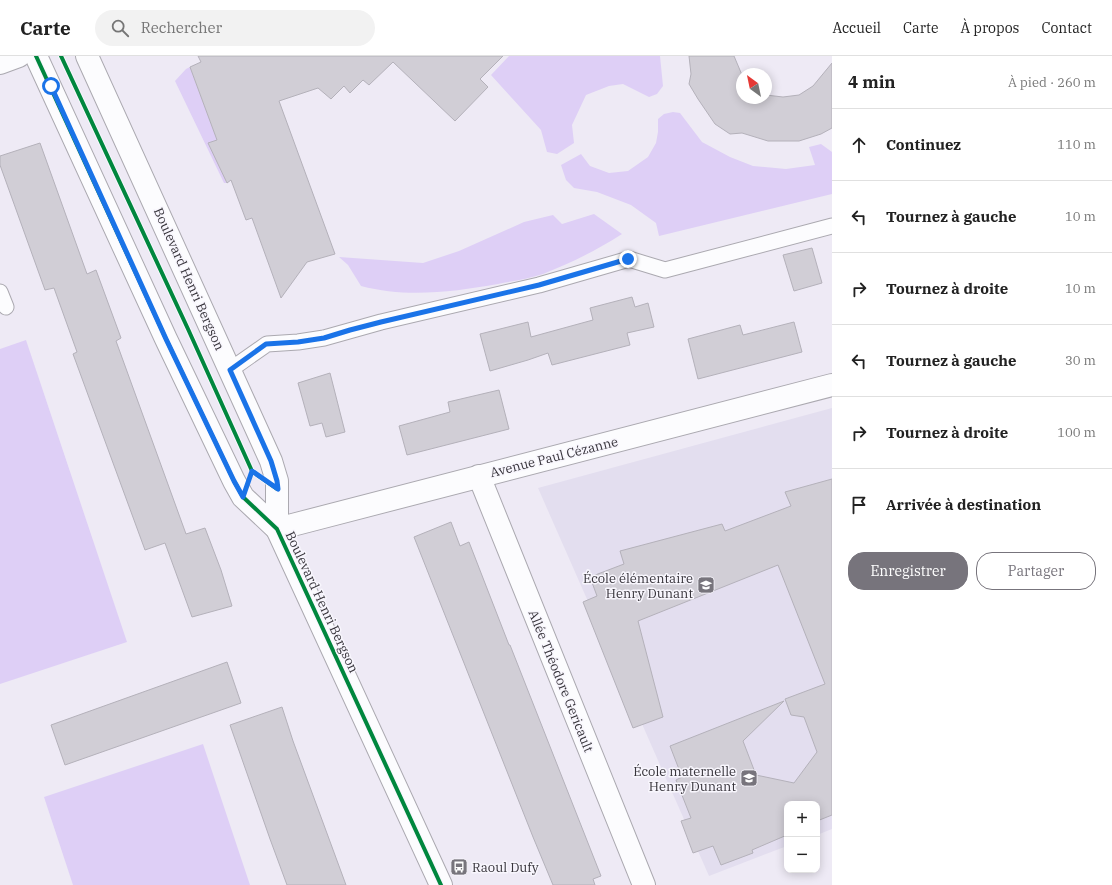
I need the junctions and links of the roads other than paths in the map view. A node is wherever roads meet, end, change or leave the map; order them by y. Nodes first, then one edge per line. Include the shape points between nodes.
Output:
1 (19, 56) edge
2 (36, 56) edge
3 (87, 56) edge
4 (0, 63) edge
5 (832, 226) edge
6 (0, 292) edge
7 (6, 307) dead end
8 (230, 370) junction
9 (832, 385) edge
10 (478, 476) junction
11 (277, 528) junction
12 (441, 885) edge
13 (644, 885) edge

1 - 4 street
2 - 11 street, Boulevard Henri Bergson via 234,481 243,497
3 - 8 street, Boulevard Henri Bergson
5 - 8 lane via 666,270 628,259 539,285 324,338 266,344
6 - 7 lane
8 - 11 street, Boulevard Henri Bergson via 271,461 277,481
9 - 10 street, Avenue Paul Cézanne
10 - 11 street, Avenue Paul Cézanne
10 - 13 street, Allée Théodore Gericault
11 - 12 street, Boulevard Henri Bergson

